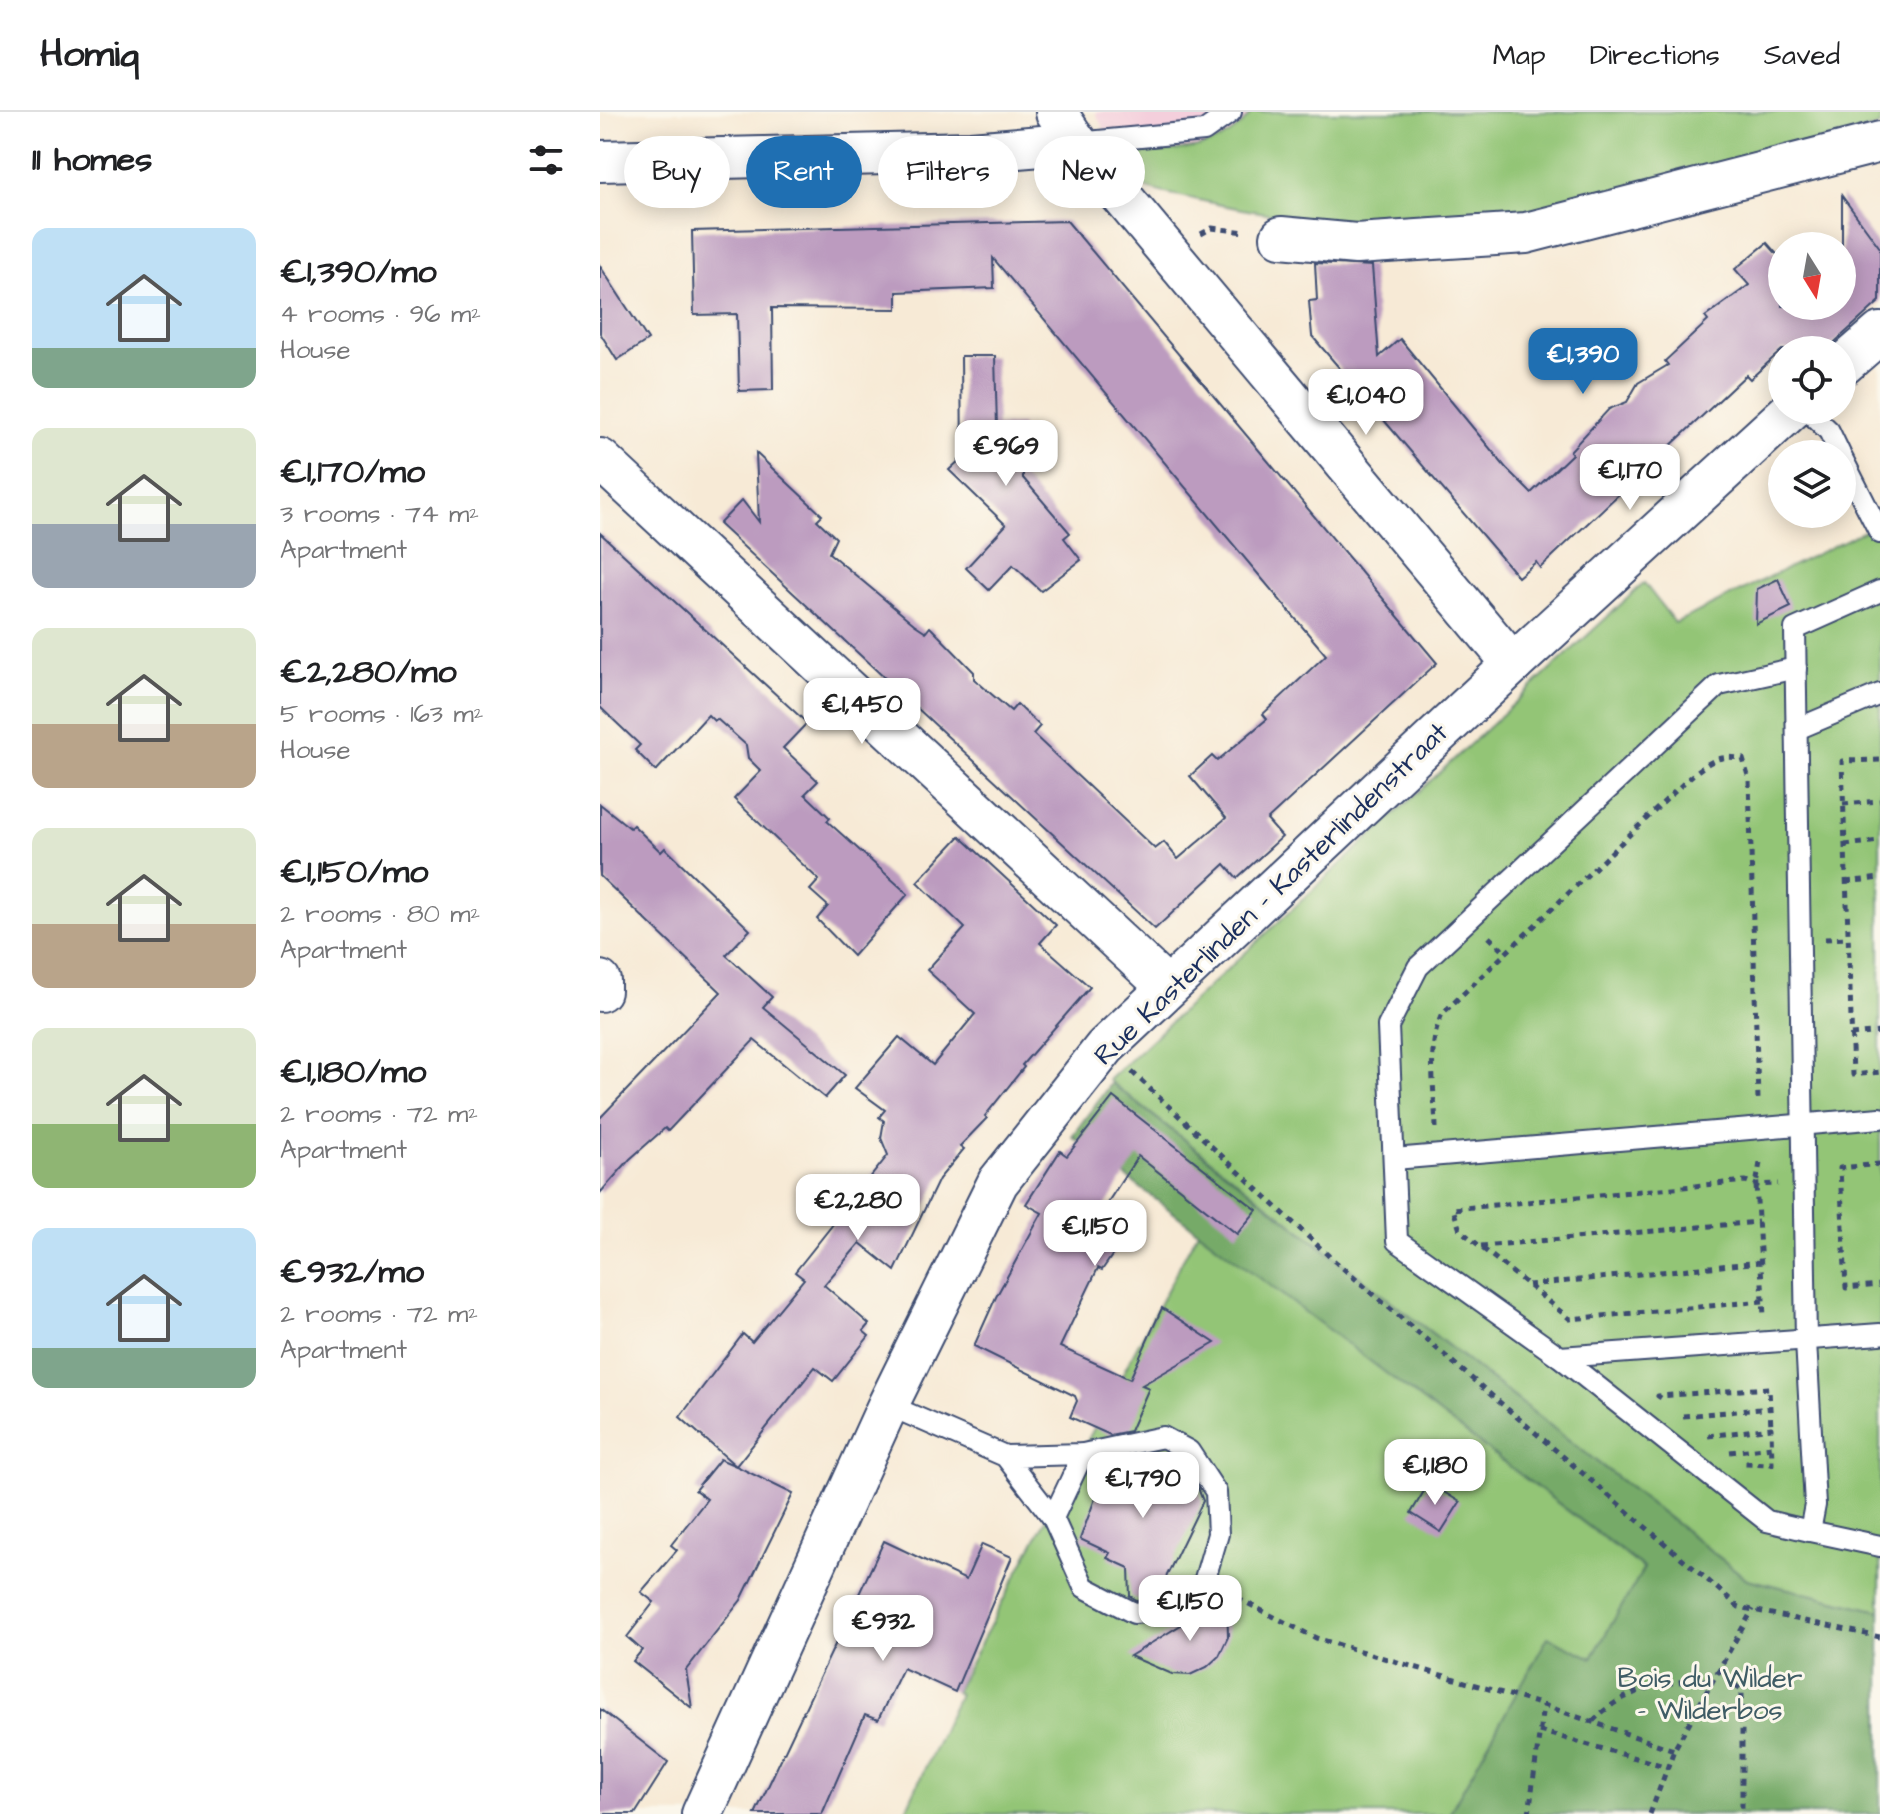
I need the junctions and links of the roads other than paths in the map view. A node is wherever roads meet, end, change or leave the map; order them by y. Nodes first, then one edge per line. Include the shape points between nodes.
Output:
1 (1231, 112) edge
2 (1067, 127) edge
3 (1880, 142) edge
4 (600, 161) edge
5 (1281, 237) road end
6 (1880, 333) edge
7 (1856, 354) edge
8 (1776, 424) edge
9 (1822, 424) edge
10 (1833, 440) edge
11 (600, 459) edge
12 (1856, 486) edge
13 (1880, 533) edge
14 (1880, 591) edge
15 (1513, 664) junction
16 (1796, 668) junction
17 (1880, 694) edge
18 (1797, 729) junction
19 (600, 981) edge
20 (1167, 987) junction
21 (600, 991) edge
22 (1880, 1118) edge
23 (1802, 1126) junction
24 (1394, 1159) junction
25 (1880, 1334) edge
26 (1806, 1341) junction
27 (1560, 1357) junction
28 (888, 1405) junction
29 (1083, 1454) junction
30 (1005, 1456) junction
31 (1053, 1518) junction
32 (1810, 1531) junction
33 (1880, 1546) edge
34 (702, 1814) edge

1 - 2 lane via 1204,131
2 - 4 street via 971,152
2 - 15 street
3 - 5 street via 1526,233 1356,244
6 - 7 street
8 - 15 street, Rue Kasterlinden - Kasterlindenstraat
9 - 10 lane
11 - 20 street
12 - 13 lane
14 - 16 lane via 1795,629
15 - 20 street, Rue Kasterlinden - Kasterlindenstraat
16 - 18 lane
16 - 24 lane via 1719,685 1418,967 1388,1026
17 - 18 lane
18 - 23 lane
19 - 21 street
20 - 28 street, Rue Kasterlinden - Kasterlindenstraat via 1105,1047 998,1182
22 - 23 lane
23 - 24 lane
23 - 26 lane
24 - 27 lane via 1397,1241
25 - 26 lane
26 - 27 lane
26 - 32 lane via 1815,1505
27 - 32 lane via 1767,1521
28 - 30 lane
28 - 34 street, Rue Kasterlinden - Kasterlindenstraat
29 - 30 lane
29 - 31 lane
29 - 31 lane via 1163,1437 1189,1451 1216,1492 1218,1534 1204,1582 1168,1610 1134,1613 1084,1587
30 - 31 lane
32 - 33 lane

